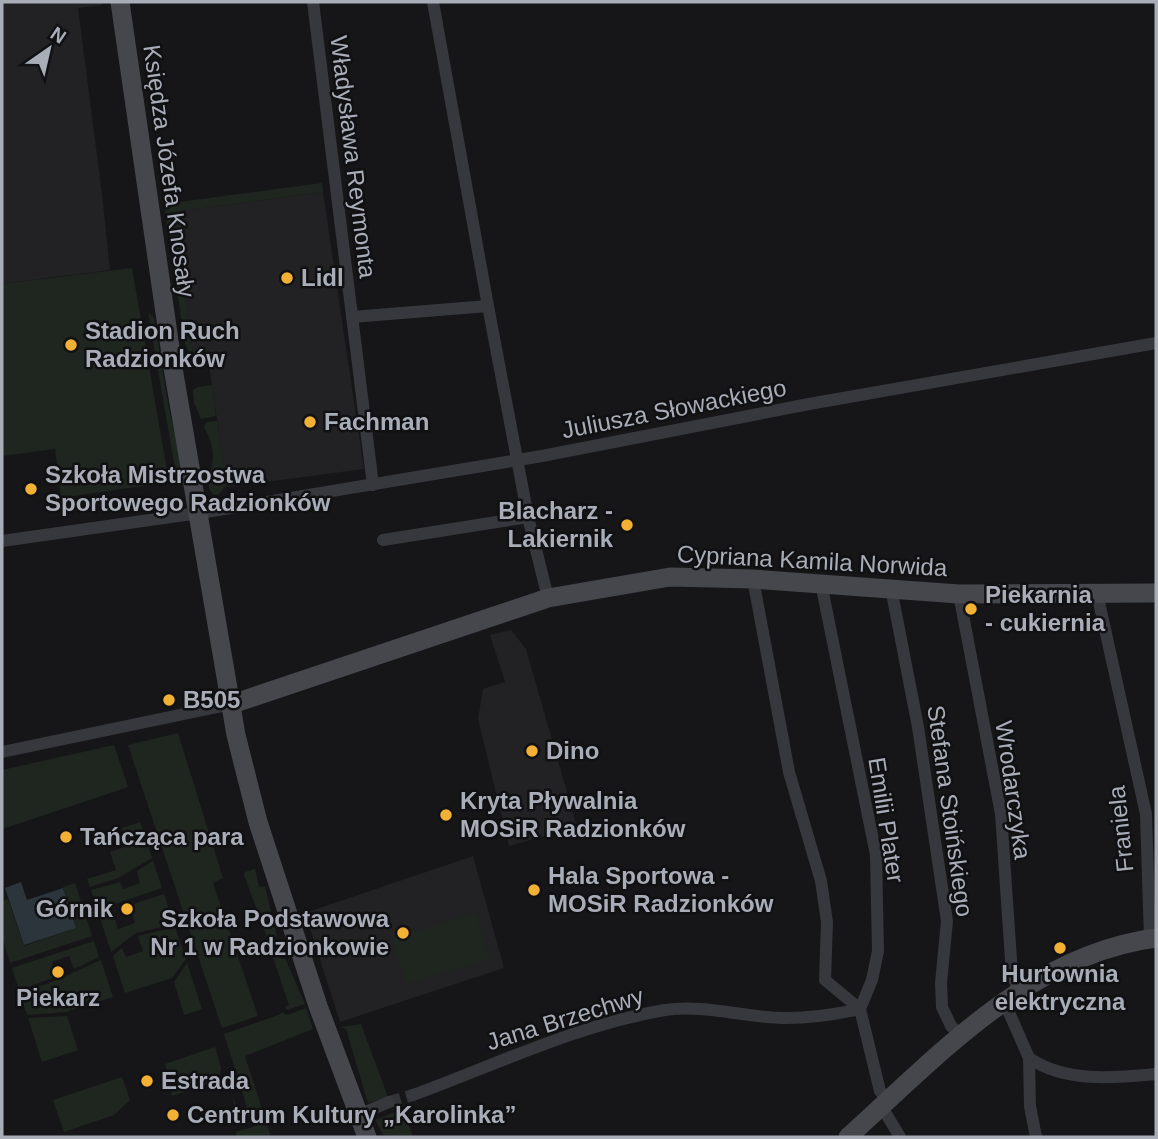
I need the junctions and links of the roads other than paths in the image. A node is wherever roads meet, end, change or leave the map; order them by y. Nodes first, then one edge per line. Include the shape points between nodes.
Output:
1 (120, 2) edge
2 (313, 2) edge
3 (433, 2) edge
4 (488, 306) junction
5 (352, 317) junction
6 (1156, 342) edge
7 (517, 460) junction
8 (373, 485) junction
9 (199, 512) junction
10 (528, 517) junction
11 (383, 540) dead end
12 (2, 541) edge
13 (753, 579) junction
14 (821, 583) junction
15 (891, 588) junction
16 (1097, 593) junction
17 (1156, 593) edge
18 (959, 594) junction
19 (548, 597) junction
20 (232, 704) junction
21 (2, 751) edge
22 (1153, 939) edge
23 (1012, 997) junction
24 (860, 1009) junction
25 (961, 1036) junction
26 (1029, 1058) junction
27 (1156, 1074) edge
28 (413, 1095) tunnel mouth
29 (389, 1102) tunnel mouth
30 (885, 1104) junction
31 (358, 1115) junction
32 (367, 1137) edge
33 (848, 1137) edge
34 (900, 1137) edge
35 (1036, 1137) edge

1 - 9 street, Księdza Józefa Knosały via 173,368
2 - 5 street, Władysława Reymonta
3 - 4 street
4 - 5 street
4 - 7 street
5 - 8 street, Władysława Reymonta
6 - 7 street, Juliusza Słowackiego
7 - 8 street, Juliusza Słowackiego
7 - 10 street
8 - 9 street, Juliusza Słowackiego
9 - 12 street
9 - 20 street, Księdza Józefa Knosały
10 - 11 street
10 - 19 street
13 - 14 street, Cypriana Kamila Norwida
13 - 19 street, Cypriana Kamila Norwida via 670,577
13 - 24 street via 789,772 821,881 827,922 825,980
14 - 15 street, Cypriana Kamila Norwida
14 - 24 street, Emilii Plater via 876,855 878,951
15 - 18 street, Cypriana Kamila Norwida
15 - 25 street, Stefana Stoińskiego via 918,727 947,921 942,1007
16 - 17 street, Cypriana Kamila Norwida
16 - 18 street, Cypriana Kamila Norwida
16 - 22 street, Franiela via 1146,814
18 - 23 street, Wrodarczyka via 1001,814
19 - 20 street, Cypriana Kamila Norwida
20 - 21 street
20 - 31 street, Księdza Józefa Knosały via 258,822
22 - 23 street via 1087,957
23 - 25 street
23 - 26 street, Wrodarczyka
24 - 28 street, Jana Brzechwy via 786,1018 665,1010 613,1021
24 - 30 street
25 - 30 street
26 - 27 street via 1080,1076
26 - 35 street
29 - 31 street
30 - 33 street
30 - 34 street
31 - 32 street, Księdza Józefa Knosały

